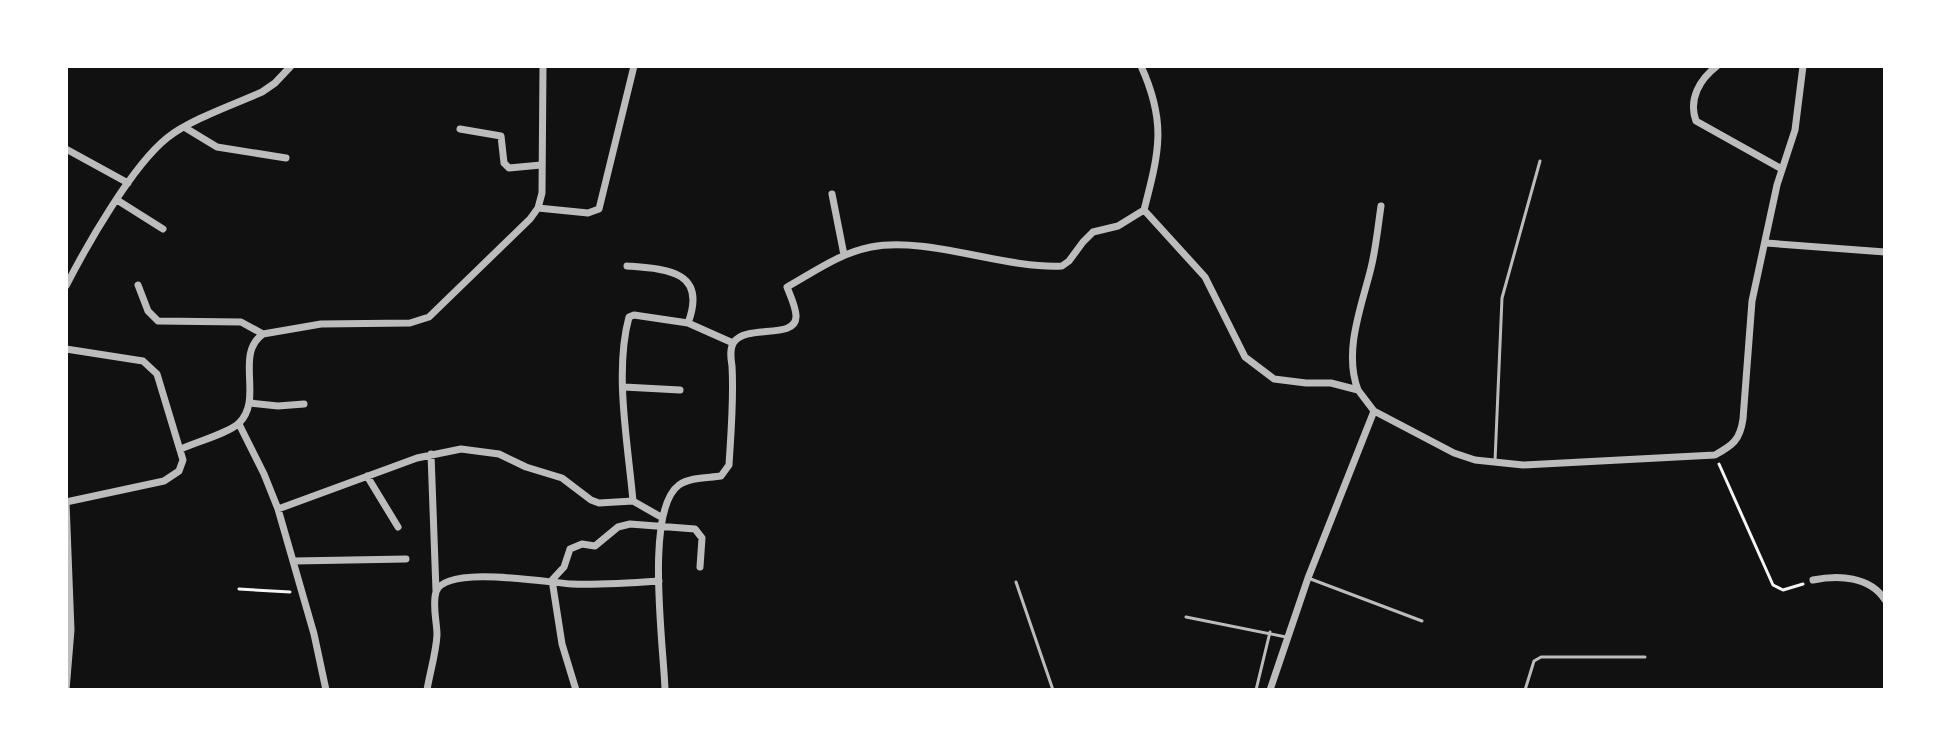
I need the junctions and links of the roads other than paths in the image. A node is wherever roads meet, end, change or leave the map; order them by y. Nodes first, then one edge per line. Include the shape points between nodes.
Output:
1 (291, 66) edge
2 (543, 66) edge
3 (634, 66) edge
4 (1141, 66) edge
5 (1717, 66) edge
6 (1803, 66) edge
7 (184, 127) junction
8 (460, 129) dead end
9 (66, 149) edge
10 (286, 158) dead end
11 (1540, 161) dead end
12 (541, 165) junction
13 (1782, 169) junction
14 (128, 183) junction
15 (832, 194) dead end
16 (117, 200) junction
17 (1381, 206) dead end
18 (538, 208) junction
19 (1144, 210) junction
20 (163, 229) dead end
21 (1766, 243) junction
22 (1885, 252) edge
23 (844, 255) junction
24 (627, 266) dead end
25 (138, 285) dead end
26 (66, 286) edge
27 (688, 323) junction
28 (263, 334) junction
29 (733, 343) junction
30 (66, 349) edge
31 (624, 387) junction
32 (680, 390) dead end
33 (1358, 390) junction
34 (250, 403) junction
35 (304, 404) dead end
36 (1374, 411) junction
37 (239, 424) junction
38 (181, 449) junction
39 (431, 454) junction
40 (1495, 461) junction
41 (367, 476) junction
42 (633, 501) junction
43 (278, 509) junction
44 (661, 517) junction
45 (398, 527) dead end
46 (660, 527) junction
47 (406, 559) dead end
48 (294, 561) junction
49 (700, 567) dead end
50 (1308, 578) junction
51 (552, 580) junction
52 (1813, 580) road end
53 (659, 581) junction
54 (1016, 582) dead end
55 (436, 591) junction
56 (1885, 600) edge
57 (1186, 617) dead end
58 (1422, 621) dead end
59 (1270, 632) junction
60 (1286, 637) junction
61 (1645, 657) dead end
62 (66, 690) edge
63 (326, 690) edge
64 (427, 690) edge
65 (576, 690) edge
66 (665, 690) edge
67 (1053, 690) edge
68 (1256, 690) edge
69 (1270, 690) edge
70 (1525, 690) edge

1 - 7 street via 262,92
2 - 12 street
3 - 18 street via 599,209 588,213
4 - 19 street via 1159,132
5 - 13 street via 1698,88 1696,121
6 - 13 street via 1795,130
7 - 10 street via 217,147
7 - 14 street via 152,152
8 - 12 street via 501,136 509,168
9 - 14 street
11 - 40 lane via 1502,298
12 - 18 street
13 - 21 street
14 - 16 street
15 - 23 street
16 - 20 street
16 - 26 street
17 - 33 street via 1355,330
18 - 28 street via 429,317 410,323 321,324
19 - 23 street via 1087,236 1062,266 917,247 874,247
19 - 33 street via 1205,277 1245,357 1274,379
21 - 22 street
21 - 40 street via 1752,301 1741,434 1734,445 1715,455 1523,465
23 - 29 street via 787,287 797,318 790,327 743,335
24 - 27 street via 673,270 681,276 692,290
25 - 28 street via 158,321 241,322
27 - 29 street
27 - 31 street via 631,315 625,331
28 - 34 street via 251,349
29 - 44 street via 729,465 721,476 680,484
30 - 38 street via 143,361 152,367
31 - 32 street
31 - 42 street
33 - 36 street
34 - 35 street
34 - 37 street
36 - 40 street via 1454,453
36 - 50 street
37 - 38 street
37 - 43 street
38 - 62 street via 179,471 164,481 66,502 71,630
39 - 41 street
39 - 42 street via 486,451 562,478 599,503
39 - 55 street
41 - 43 street
41 - 45 street
42 - 44 street
43 - 48 street
44 - 46 street
46 - 49 street via 698,530
46 - 51 street via 630,524 595,546 570,549
46 - 53 street
47 - 48 street
48 - 63 street
50 - 58 lane
50 - 60 street
51 - 53 street
51 - 55 street via 467,578 448,581
51 - 65 street
52 - 56 street via 1835,575 1860,581
53 - 66 street
54 - 67 lane
55 - 64 street via 437,637
57 - 59 lane
59 - 60 lane
59 - 68 lane
60 - 69 street
61 - 70 lane via 1541,657 1534,661

